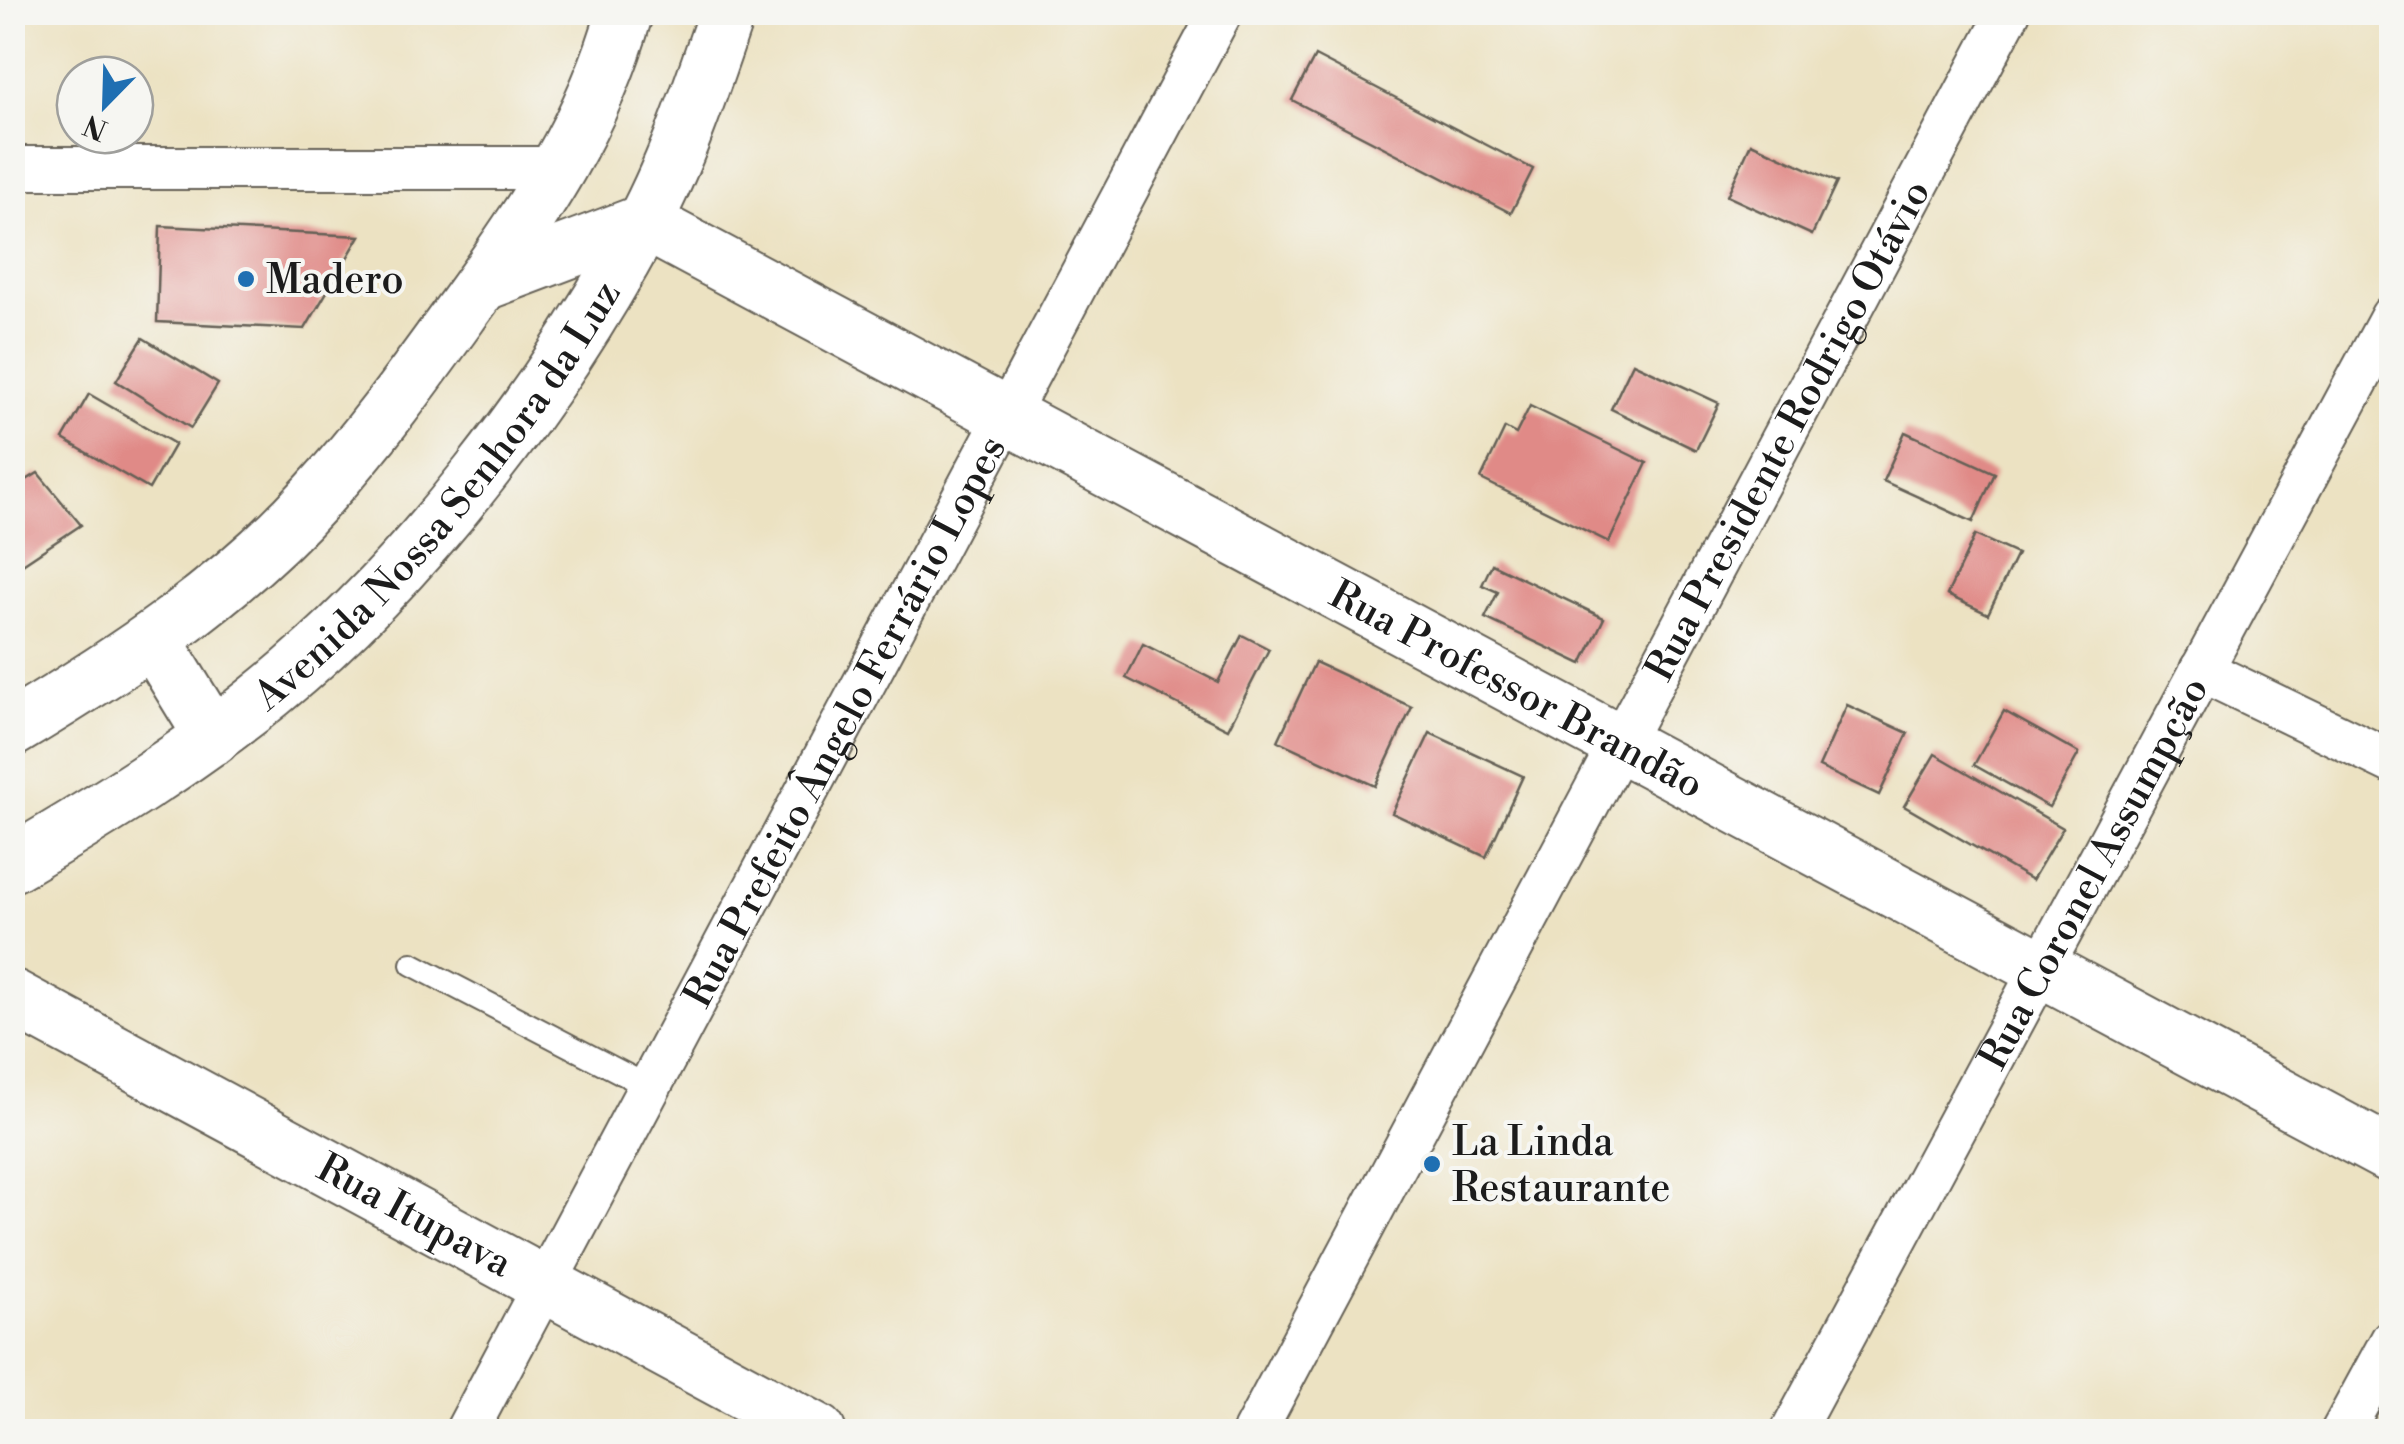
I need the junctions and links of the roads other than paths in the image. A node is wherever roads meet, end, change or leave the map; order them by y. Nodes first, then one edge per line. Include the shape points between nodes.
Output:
1 (625, 12) edge
2 (727, 12) edge
3 (1221, 12) edge
4 (2009, 12) edge
5 (12, 168) edge
6 (560, 168) junction
7 (644, 222) junction
8 (483, 283) junction
9 (2392, 316) edge
10 (1004, 415) junction
11 (153, 639) junction
12 (2202, 670) junction
13 (12, 729) edge
14 (213, 737) junction
15 (1620, 744) junction
16 (2392, 762) edge
17 (12, 864) edge
18 (412, 964) dead end
19 (2041, 969) junction
20 (12, 997) edge
21 (649, 1087) junction
22 (2392, 1156) edge
23 (544, 1284) junction
24 (2392, 1340) edge
25 (466, 1432) edge
26 (818, 1432) edge
27 (1254, 1432) edge
28 (1792, 1432) edge
29 (2342, 1432) edge

1 - 6 main road, Avenida Nossa Senhora da Luz via 596,96
2 - 7 main road, Avenida Nossa Senhora da Luz
3 - 10 street, Rua Prefeito Ângelo Ferrário Lopes
4 - 15 street, Rua Presidente Rodrigo Otávio
5 - 6 street
6 - 8 main road, Avenida Nossa Senhora da Luz
7 - 8 main road
7 - 10 main road, Rua Professor Brandão
7 - 14 main road, Avenida Nossa Senhora da Luz via 557,364 447,511 316,653
8 - 11 main road, Avenida Nossa Senhora da Luz via 316,498
9 - 12 street, Rua Coronel Assumpção
10 - 15 main road, Rua Professor Brandão
10 - 21 street, Rua Prefeito Ângelo Ferrário Lopes
11 - 13 main road, Avenida Nossa Senhora da Luz
11 - 14 main road
12 - 16 street
12 - 19 street, Rua Coronel Assumpção
14 - 17 main road, Avenida Nossa Senhora da Luz
15 - 19 main road, Rua Professor Brandão
15 - 27 street, Rua Presidente Rodrigo Otávio
18 - 21 lane
19 - 22 main road, Rua Professor Brandão
19 - 28 street, Rua Coronel Assumpção
20 - 23 main road, Rua Itupava
21 - 23 street, Rua Prefeito Ângelo Ferrário Lopes
23 - 25 street, Rua Prefeito Ângelo Ferrário Lopes
23 - 26 main road, Rua Itupava
24 - 29 street

